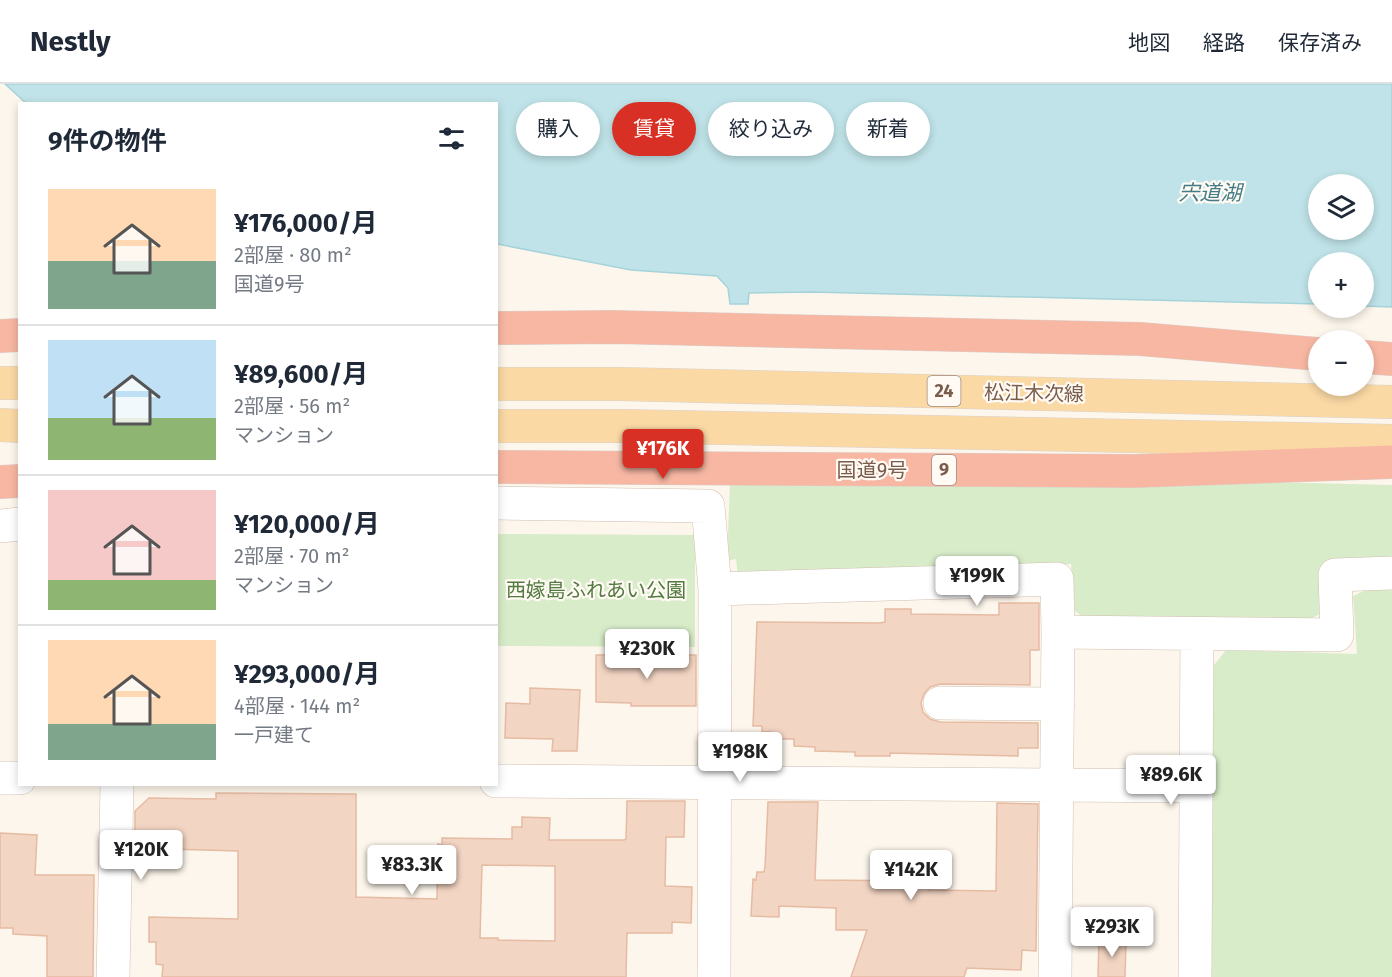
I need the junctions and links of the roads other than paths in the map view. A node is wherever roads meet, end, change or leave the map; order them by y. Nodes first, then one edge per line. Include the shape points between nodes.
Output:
1 (498, 328) edge
2 (18, 335) edge
3 (0, 336) edge
4 (1308, 353) edge
5 (1374, 358) edge
6 (1392, 359) edge
7 (0, 383) edge
8 (18, 383) edge
9 (498, 384) edge
10 (1392, 402) edge
11 (0, 425) edge
12 (18, 426) edge
13 (498, 426) edge
14 (1392, 441) edge
15 (1392, 462) edge
16 (498, 467) edge
17 (18, 481) edge
18 (0, 482) edge
19 (498, 503) edge
20 (18, 524) edge
21 (0, 526) edge
22 (1392, 573) edge
23 (715, 589) junction
24 (1058, 632) junction
25 (1197, 634) junction
26 (940, 703) dead end
27 (1058, 704) junction
28 (0, 778) edge
29 (18, 778) edge
30 (498, 781) edge
31 (714, 783) junction
32 (1057, 784) junction
33 (117, 786) edge
34 (1197, 786) junction
35 (113, 977) edge
36 (714, 977) edge
37 (1056, 977) edge
38 (1195, 977) edge

1 - 4 highway via 1140,339
2 - 3 highway
5 - 6 highway
7 - 8 main road
9 - 10 main road, 松江木次線 / 24
11 - 12 main road
13 - 14 main road, 松江木次線 / 24
15 - 16 highway, 国道9号 / 9 via 1135,471
17 - 18 highway
19 - 23 street via 708,506
20 - 21 street
22 - 25 street via 1335,575 1337,634
23 - 24 street via 1057,579
23 - 31 street
24 - 25 street
24 - 27 street
25 - 34 street
26 - 27 street
27 - 32 street
28 - 29 street
30 - 31 street
31 - 32 street
31 - 36 street
32 - 34 street
32 - 37 street
33 - 35 street
34 - 38 street

